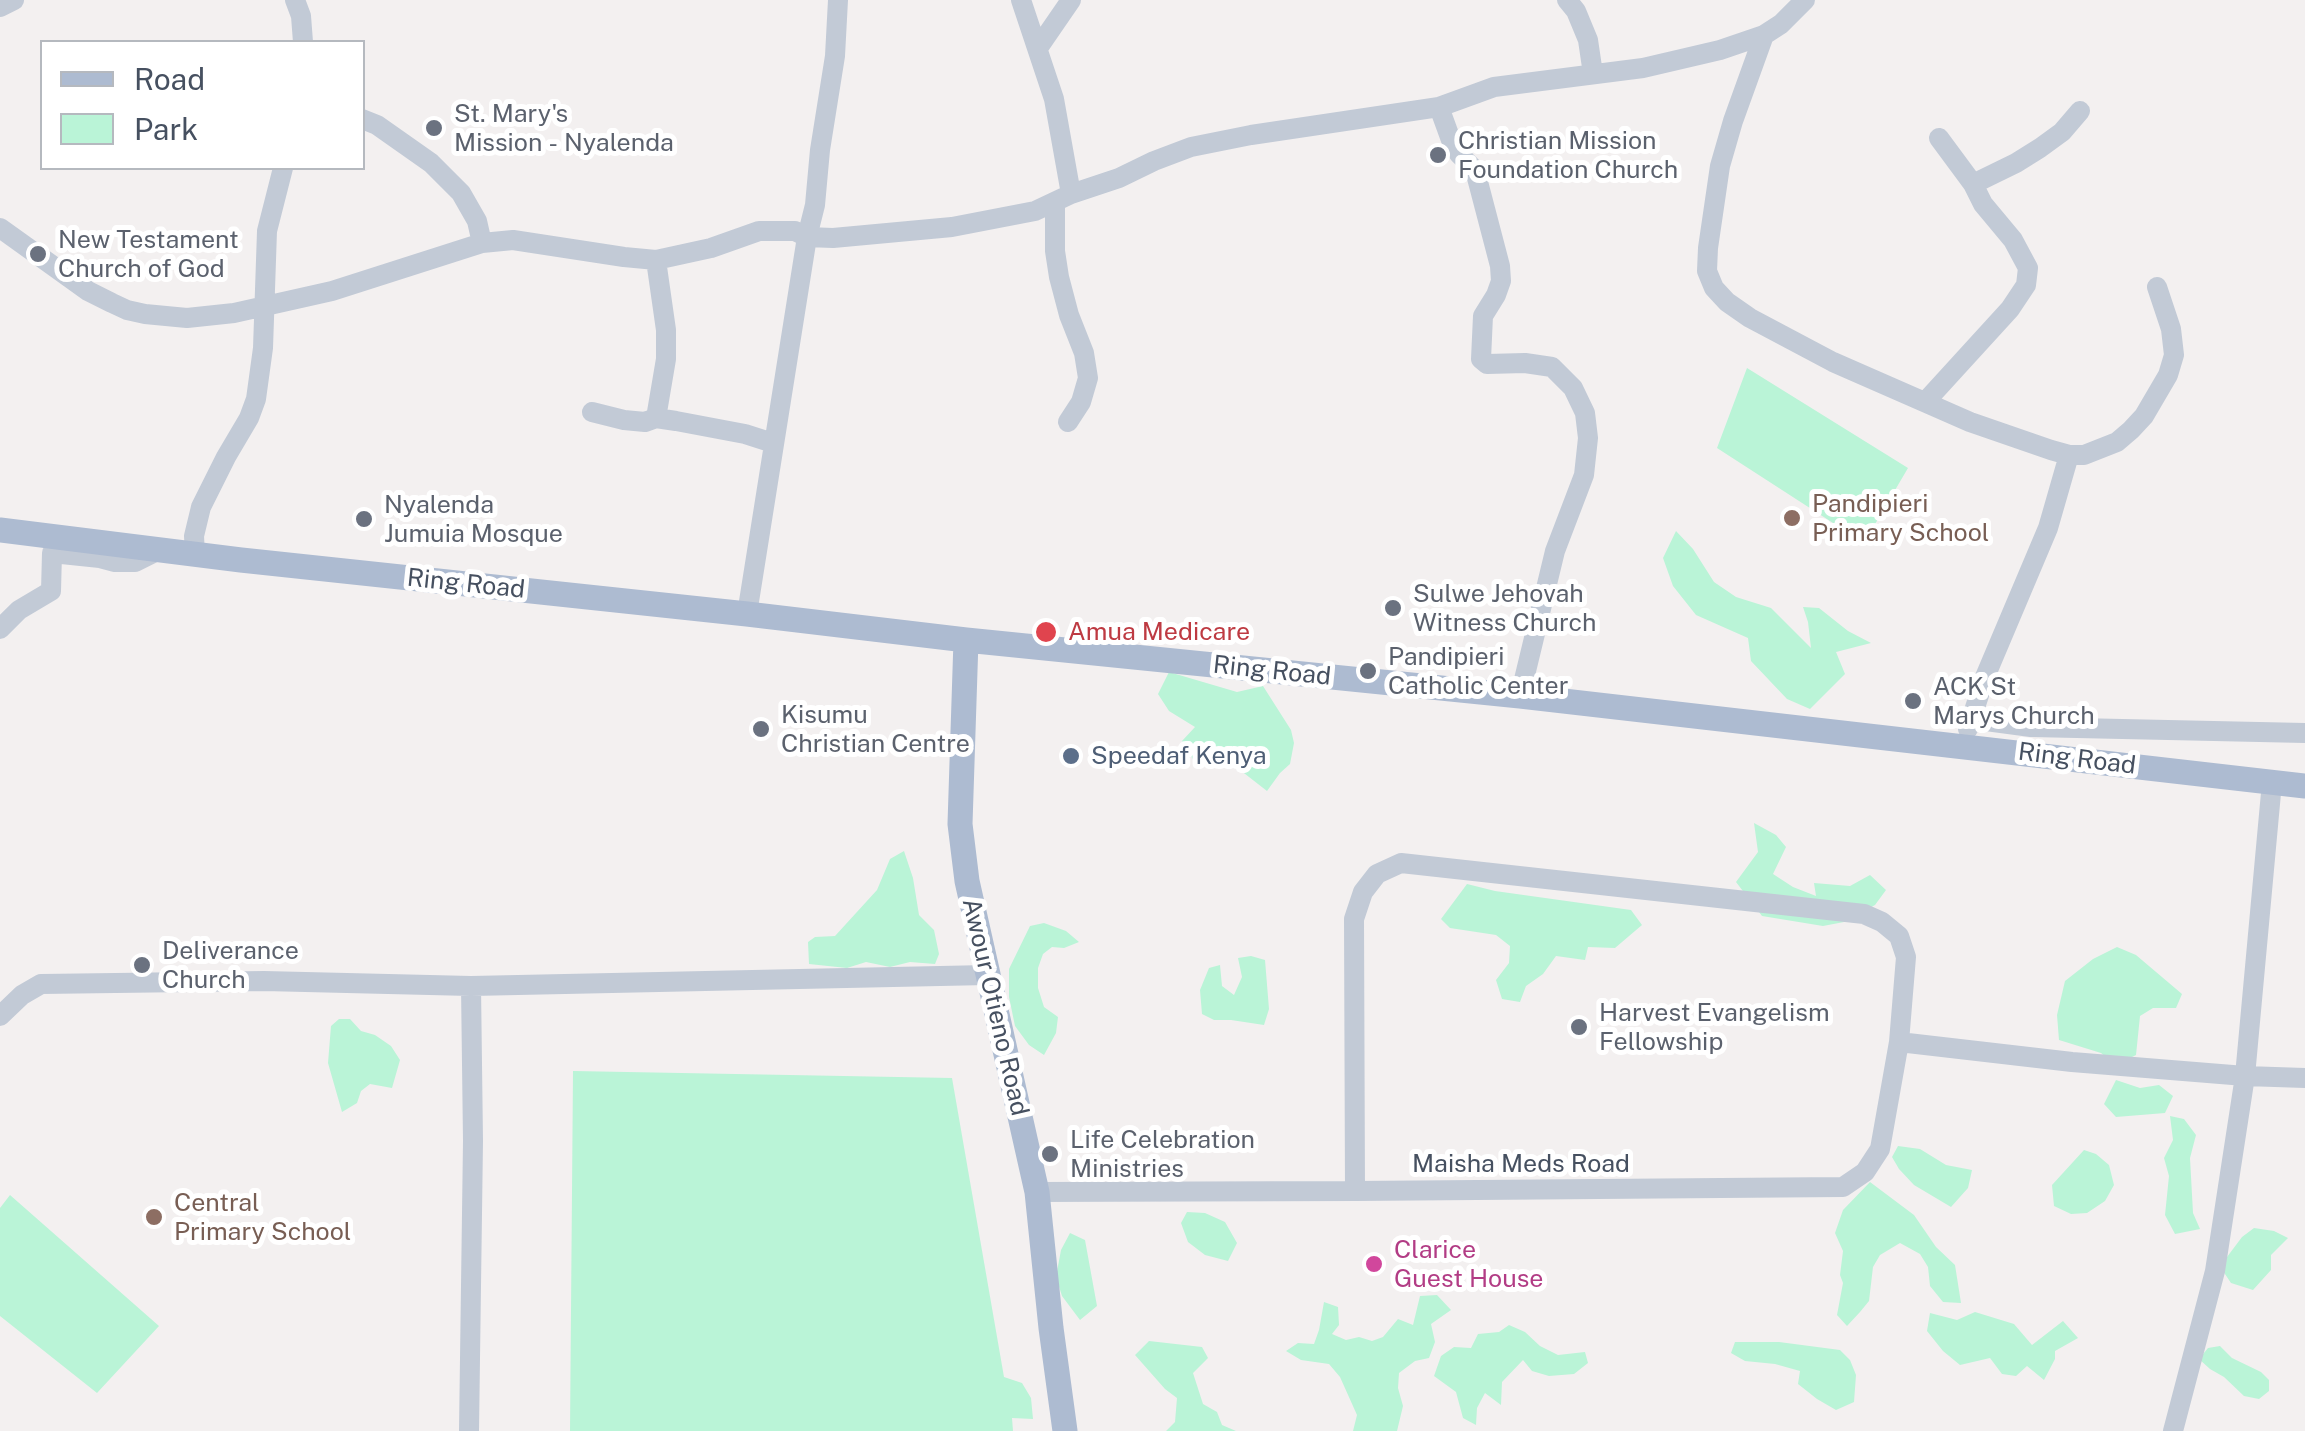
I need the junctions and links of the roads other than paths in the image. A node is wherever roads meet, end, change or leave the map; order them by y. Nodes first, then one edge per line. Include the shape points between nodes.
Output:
1 (14, 0) edge
2 (295, 0) edge
3 (838, 0) edge
4 (1021, 0) edge
5 (1071, 0) edge
6 (1567, 0) edge
7 (1805, 0) edge
8 (0, 7) edge
9 (1764, 36) junction
10 (304, 40) edge
11 (1038, 48) junction
12 (1593, 74) junction
13 (1439, 107) junction
14 (2080, 111) dead end
15 (365, 120) edge
16 (1940, 138) dead end
17 (282, 170) edge
18 (1973, 184) junction
19 (1063, 198) junction
20 (0, 228) edge
21 (807, 237) junction
22 (482, 243) junction
23 (656, 260) junction
24 (2156, 287) dead end
25 (265, 306) junction
26 (1926, 401) junction
27 (592, 412) dead end
28 (656, 418) junction
29 (1068, 422) dead end
30 (773, 443) junction
31 (2068, 454) junction
32 (0, 530) edge
33 (158, 550) junction
34 (196, 554) junction
35 (747, 614) junction
36 (0, 629) edge
37 (966, 640) junction
38 (1520, 696) junction
39 (1971, 720) junction
40 (2305, 733) edge
41 (1962, 746) junction
42 (2272, 782) junction
43 (2305, 786) edge
44 (987, 976) junction
45 (471, 986) junction
46 (0, 1016) edge
47 (1900, 1042) junction
48 (2245, 1076) junction
49 (2305, 1078) edge
50 (1355, 1191) junction
51 (1036, 1192) junction
52 (469, 1431) edge
53 (1065, 1431) edge
54 (2173, 1431) edge

1 - 8 street
2 - 10 street
3 - 21 street
4 - 11 street
5 - 11 street
6 - 12 street via 1588,40
7 - 9 street
9 - 12 street
9 - 26 street via 1720,166 1708,248 1714,288 1750,318
11 - 19 street via 1054,98
12 - 13 street via 1494,87
13 - 19 street via 1191,147
13 - 38 street via 1459,154 1474,169 1500,266 1501,281 1484,316 1481,359 1552,367 1573,388 1588,438 1584,475 1555,551
14 - 18 street via 2040,148
15 - 22 street via 462,193
16 - 18 street
17 - 25 street via 267,230
18 - 26 street via 2014,240 2028,268 2026,286
19 - 21 street via 1035,211 952,227
19 - 29 street via 1058,277 1088,378
20 - 25 street via 126,310 186,318
21 - 23 street via 759,231
21 - 30 street
22 - 23 street via 513,240
22 - 25 street
23 - 28 street via 666,330
24 - 31 street via 2174,356 2168,376 2144,416 2117,442
25 - 34 street via 256,399 201,508
26 - 31 street
27 - 28 street via 645,422
28 - 30 street
30 - 35 street
31 - 39 street via 2048,528
32 - 33 main road, Ring Road
33 - 34 main road, Ring Road
33 - 36 street via 135,562 52,553 51,591
34 - 35 main road, Ring Road
35 - 37 main road, Ring Road
37 - 38 main road, Ring Road
37 - 44 main road, Awour Otieno Road via 960,824
38 - 41 main road, Ring Road
39 - 40 street
39 - 41 street
41 - 42 main road, Ring Road
42 - 43 main road, Ring Road
42 - 48 street
44 - 45 street
44 - 51 main road, Awour Otieno Road
45 - 46 street via 41,984
45 - 52 street
47 - 48 street
47 - 50 street, Maisha Meds Road via 1880,1149 1865,1172 1843,1187
47 - 50 street, Maisha Meds Road via 1906,957 1899,936 1864,914 1402,864 1377,874 1354,919
48 - 49 street
48 - 54 street via 2215,1271
50 - 51 street, Maisha Meds Road
51 - 53 main road, Awour Otieno Road

